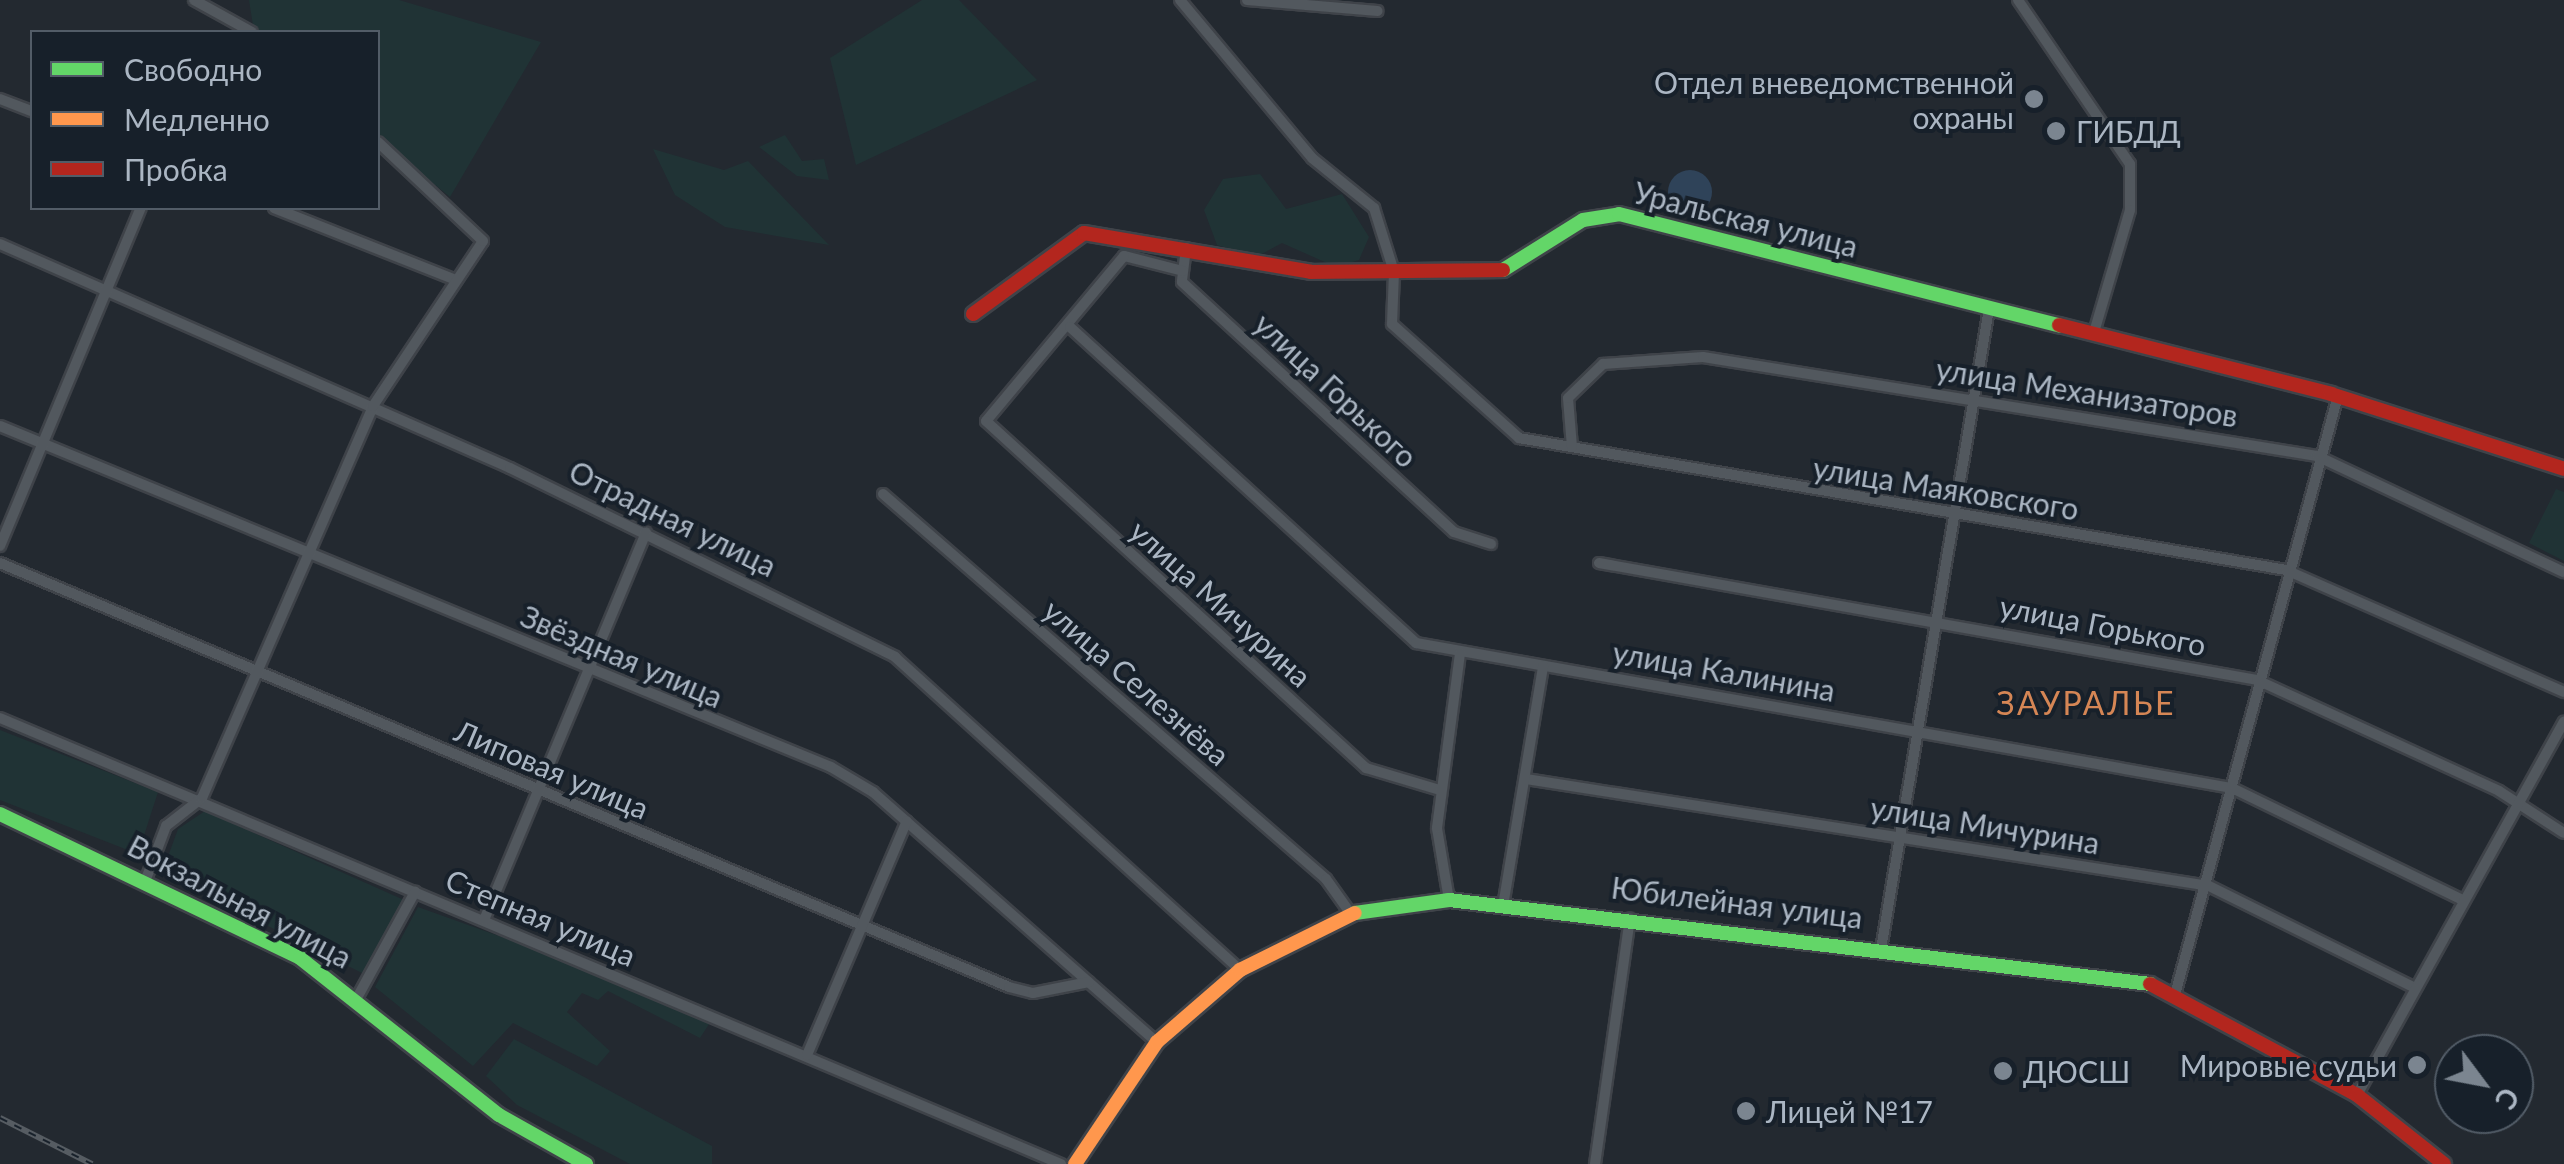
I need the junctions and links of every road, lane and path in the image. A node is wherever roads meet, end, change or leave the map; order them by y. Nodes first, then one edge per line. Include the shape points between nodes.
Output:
1 (194, 0) edge
2 (1180, 0) edge
3 (1246, 0) edge
4 (2018, 0) edge
5 (1378, 11) dead end
6 (246, 30) edge
7 (0, 99) edge
8 (30, 110) edge
9 (380, 144) edge
10 (140, 210) edge
11 (279, 210) edge
12 (0, 244) edge
13 (1187, 247) junction
14 (1183, 271) junction
15 (1394, 272) junction
16 (456, 280) junction
17 (110, 288) junction
18 (1989, 309) junction
19 (973, 314) dead end
20 (1070, 327) junction
21 (2094, 332) junction
22 (2338, 396) junction
23 (1968, 398) junction
24 (373, 406) junction
25 (0, 426) edge
26 (42, 444) junction
27 (1572, 447) junction
28 (2316, 456) junction
29 (2564, 470) edge
30 (883, 494) dead end
31 (1948, 513) junction
32 (646, 532) junction
33 (1491, 544) dead end
34 (0, 546) edge
35 (307, 550) junction
36 (0, 562) edge
37 (1600, 563) dead end
38 (2286, 570) junction
39 (2564, 572) edge
40 (1933, 618) junction
41 (1460, 653) junction
42 (1543, 666) junction
43 (588, 668) junction
44 (259, 672) junction
45 (2257, 680) junction
46 (2564, 692) edge
47 (0, 718) edge
48 (2564, 722) edge
49 (1916, 729) junction
50 (1526, 779) junction
51 (2232, 788) junction
52 (538, 790) junction
53 (1440, 790) junction
54 (202, 798) junction
55 (2522, 802) junction
56 (0, 814) edge
57 (906, 821) junction
58 (2564, 834) edge
59 (1898, 836) junction
60 (146, 879) junction
61 (2208, 886) junction
62 (415, 892) junction
63 (1449, 900) junction
64 (1504, 900) junction
65 (2463, 900) junction
66 (1351, 914) junction
67 (1630, 917) junction
68 (484, 920) junction
69 (858, 926) junction
70 (1880, 948) junction
71 (1240, 970) junction
72 (1089, 982) junction
73 (2416, 988) junction
74 (2176, 992) junction
75 (358, 996) junction
76 (1158, 1042) junction
77 (807, 1055) junction
78 (2357, 1096) junction
79 (586, 1164) edge
80 (1061, 1164) edge
81 (1076, 1164) edge
82 (1595, 1164) edge
83 (2444, 1164) edge

1 - 6 street
2 - 15 street, улица Маяковского via 1312,158 1374,208
3 - 5 street
4 - 21 street via 2130,164 2130,210
7 - 8 street
9 - 16 street via 483,241
10 - 17 street
11 - 16 street
12 - 17 street, Отрадная улица
13 - 14 street
13 - 15 street, Уральская улица via 1311,272
13 - 19 street, Уральская улица via 1084,233
14 - 20 street via 1124,256
14 - 33 street, улица Горького via 1182,282 1413,496 1454,532
15 - 18 street, Уральская улица via 1507,270 1583,220 1620,214
15 - 27 street, улица Маяковского via 1392,324 1505,428
16 - 24 street
17 - 24 street, Отрадная улица
17 - 26 street
18 - 21 street, Уральская улица
18 - 23 street
20 - 41 street, улица Калинина via 1390,626
20 - 53 street, улица Мичурина via 986,421 1366,768
21 - 22 street, Уральская улица
22 - 28 street
22 - 29 street, Уральская улица
23 - 27 street, улица Механизаторов via 1703,357 1639,356 1582,379 1565,415
23 - 28 street, улица Механизаторов
23 - 31 street
24 - 32 street, Отрадная улица
24 - 35 street
25 - 26 street, Звёздная улица
26 - 34 street
26 - 35 street, Звёздная улица
27 - 31 street, улица Маяковского
28 - 38 street
28 - 39 street, улица Механизаторов
30 - 66 street, улица Селезнёва via 1326,880
31 - 38 street, улица Маяковского
31 - 40 street
32 - 43 street
32 - 71 street, Отрадная улица via 894,657
35 - 43 street, Звёздная улица
35 - 44 street
36 - 44 street, Липовая улица
37 - 40 street, улица Горького
38 - 45 street
38 - 46 street, улица Маяковского
40 - 45 street, улица Горького
40 - 49 street
41 - 42 street, улица Калинина
41 - 53 street
42 - 49 street, улица Калинина
42 - 50 street
43 - 52 street
43 - 57 street, Звёздная улица via 831,767
44 - 52 street, Липовая улица
44 - 54 street
45 - 51 street
45 - 55 street, улица Горького
47 - 54 street, Степная улица
48 - 55 street
49 - 51 street, улица Калинина
49 - 59 street
50 - 59 street, улица Мичурина
50 - 64 street
51 - 61 street
51 - 65 street, улица Калинина
52 - 68 street
52 - 69 street, Липовая улица
53 - 63 street
54 - 60 street via 166,826
54 - 62 street, Степная улица
55 - 58 street, улица Горького
55 - 65 street
56 - 60 street, Вокзальная улица
57 - 69 street
57 - 72 street, Звёздная улица
59 - 61 street, улица Мичурина
59 - 70 street
60 - 75 street, Вокзальная улица
61 - 73 street, улица Мичурина
61 - 74 street
62 - 68 street, Степная улица
62 - 75 street
63 - 64 street, Юбилейная улица
63 - 66 street, Юбилейная улица
64 - 67 street, Юбилейная улица
65 - 73 street
66 - 71 street, Юбилейная улица
67 - 70 street, Юбилейная улица
67 - 82 street
68 - 77 street, Степная улица
69 - 72 street, Липовая улица via 1033,993
69 - 77 street
70 - 74 street, Юбилейная улица
71 - 76 street, Юбилейная улица
72 - 76 street, Звёздная улица
73 - 78 street
74 - 78 street, Юбилейная улица
75 - 79 street, Вокзальная улица via 499,1115
76 - 81 street, Юбилейная улица
77 - 80 street, Степная улица
78 - 83 street, Юбилейная улица

